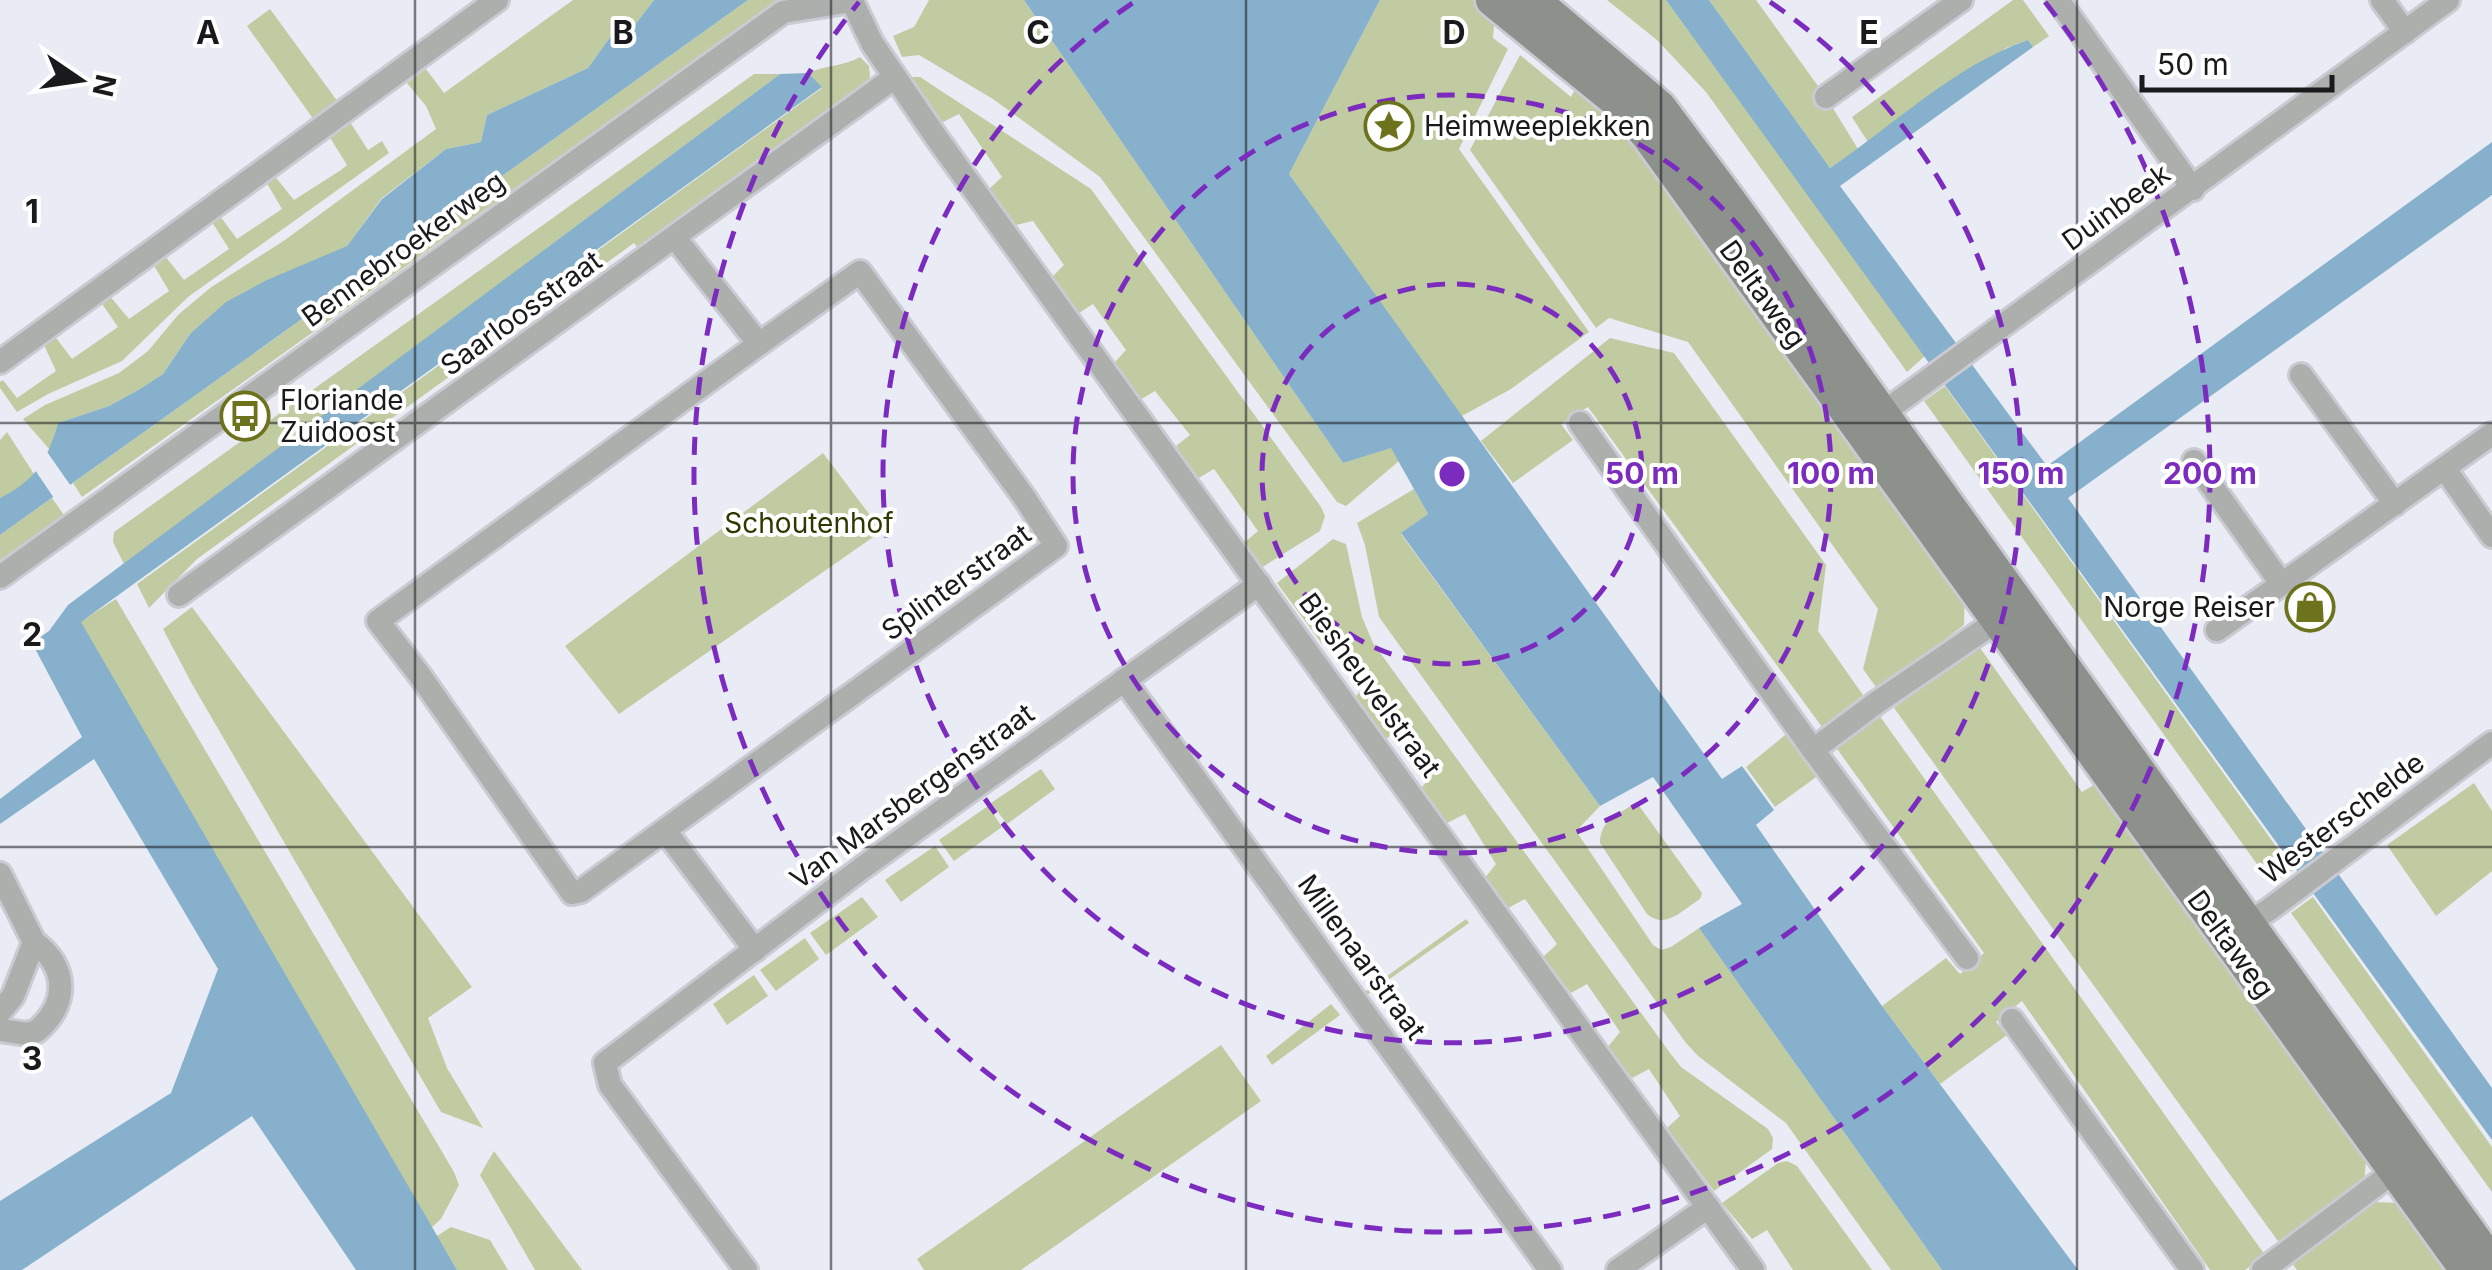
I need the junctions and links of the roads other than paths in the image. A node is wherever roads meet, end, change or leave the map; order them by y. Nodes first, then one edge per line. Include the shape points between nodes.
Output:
1 (497, 0) edge
2 (1492, 0) edge
3 (1534, 0) edge
4 (1961, 0) edge
5 (2058, 0) edge
6 (2382, 0) edge
7 (2448, 0) edge
8 (853, 1) edge
9 (2405, 32) junction
10 (895, 77) junction
11 (1826, 97) dead end
12 (2193, 188) junction
13 (676, 239) junction
14 (760, 344) junction
15 (0, 362) edge
16 (2302, 375) dead end
17 (1872, 421) junction
18 (1580, 422) dead end
19 (2492, 434) edge
20 (2194, 461) dead end
21 (2445, 468) junction
22 (2394, 504) junction
23 (2492, 536) edge
24 (0, 577) edge
25 (2281, 583) junction
26 (1258, 584) junction
27 (179, 595) dead end
28 (2009, 613) junction
29 (2217, 630) dead end
30 (1124, 680) junction
31 (2492, 743) edge
32 (1813, 750) junction
33 (666, 832) junction
34 (0, 874) edge
35 (2237, 930) junction
36 (34, 942) junction
37 (755, 950) junction
38 (1967, 958) dead end
39 (0, 1012) edge
40 (2012, 1020) dead end
41 (0, 1030) edge
42 (2405, 1163) junction
43 (1708, 1206) junction
44 (2492, 1263) edge
45 (746, 1270) edge
46 (1550, 1270) edge
47 (1618, 1270) edge
48 (1753, 1270) edge
49 (2192, 1270) edge
50 (2264, 1270) edge
51 (2466, 1270) edge

1 - 15 street
2 - 17 street, Deltaweg via 1647,134
3 - 17 street, Deltaweg via 1660,107
4 - 11 street
5 - 12 street
6 - 9 street
7 - 9 street, Duinbeek
8 - 10 street, Biesheuvelstraat
8 - 24 street, Bennebroekerweg via 783,12
9 - 12 street, Duinbeek
10 - 13 street, Saarloosstraat
10 - 26 street, Biesheuvelstraat
12 - 17 street, Duinbeek
13 - 14 street
13 - 27 street, Saarloosstraat
14 - 33 street, Splinterstraat via 378,621 572,893
14 - 33 street, Splinterstraat via 860,272 1056,546
16 - 22 street
17 - 28 street, Deltaweg
18 - 32 street
19 - 21 street
20 - 25 street
21 - 22 street
21 - 23 street
22 - 25 street
25 - 29 street
26 - 30 street, Van Marsbergenstraat
26 - 43 street, Biesheuvelstraat
28 - 32 street
28 - 35 street, Deltaweg
30 - 37 street, Van Marsbergenstraat
30 - 46 street, Millenaarstraat
31 - 35 street, Westerschelde
32 - 38 street
33 - 37 street
34 - 36 street
35 - 42 street, Deltaweg
36 - 39 street
36 - 41 street via 50,953 59,972 58,1003 37,1032
37 - 45 street, Van Marsbergenstraat via 605,1063 610,1084
40 - 49 street
42 - 44 street, Deltaweg
42 - 50 street
42 - 51 street, Deltaweg
43 - 47 street
43 - 48 street, Biesheuvelstraat

